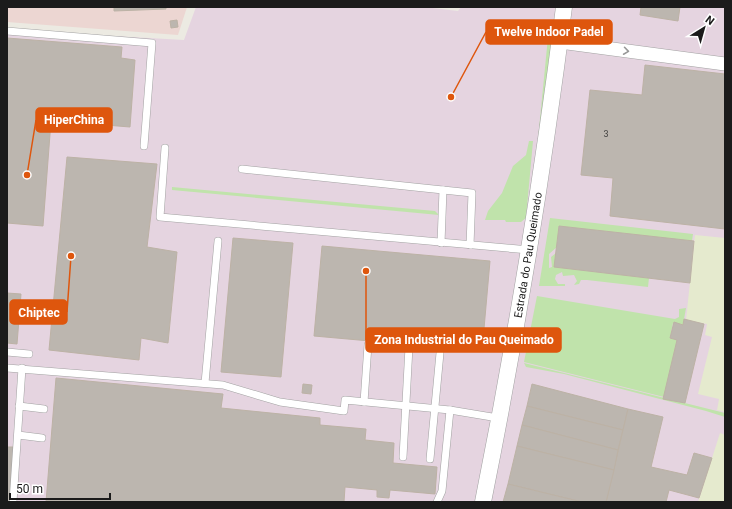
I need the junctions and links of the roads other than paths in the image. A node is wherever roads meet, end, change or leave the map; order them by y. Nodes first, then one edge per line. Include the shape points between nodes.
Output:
1 (564, 7) edge
2 (7, 31) edge
3 (560, 42) junction
4 (725, 64) edge
5 (144, 146) dead end
6 (165, 148) dead end
7 (242, 169) dead end
8 (443, 190) junction
9 (218, 241) dead end
10 (441, 243) junction
11 (470, 245) junction
12 (529, 250) junction
13 (368, 345) dead end
14 (409, 347) dead end
15 (7, 352) edge
16 (440, 353) dead end
17 (29, 354) dead end
18 (7, 368) edge
19 (22, 368) junction
20 (205, 383) junction
21 (364, 402) junction
22 (19, 406) junction
23 (406, 406) junction
24 (435, 408) junction
25 (44, 409) dead end
26 (450, 410) junction
27 (498, 418) junction
28 (18, 435) junction
29 (42, 438) dead end
30 (403, 457) dead end
31 (430, 460) dead end
32 (13, 502) edge
33 (437, 502) edge
34 (483, 502) edge

1 - 3 street, Estrada do Pau Queimado
2 - 5 lane via 152,43
3 -> 4 street
3 - 12 street, Estrada do Pau Queimado
6 - 10 lane via 160,217
7 - 8 lane
8 - 10 lane
8 - 11 lane via 472,193
9 - 20 lane
10 - 11 lane
11 - 12 lane
12 - 27 street, Estrada do Pau Queimado
13 - 21 lane
14 - 23 lane
15 - 17 lane
16 - 24 lane
18 - 19 lane
19 - 20 lane
19 - 22 lane
20 - 21 lane via 223,385 280,402 344,411 345,400
21 - 23 lane
22 - 25 lane
22 - 28 lane
23 - 24 lane
23 - 30 lane
24 - 26 lane
24 - 31 lane
26 - 27 lane
26 - 33 lane via 442,491
27 - 34 street, Estrada do Pau Queimado
28 - 29 lane
28 - 32 lane

